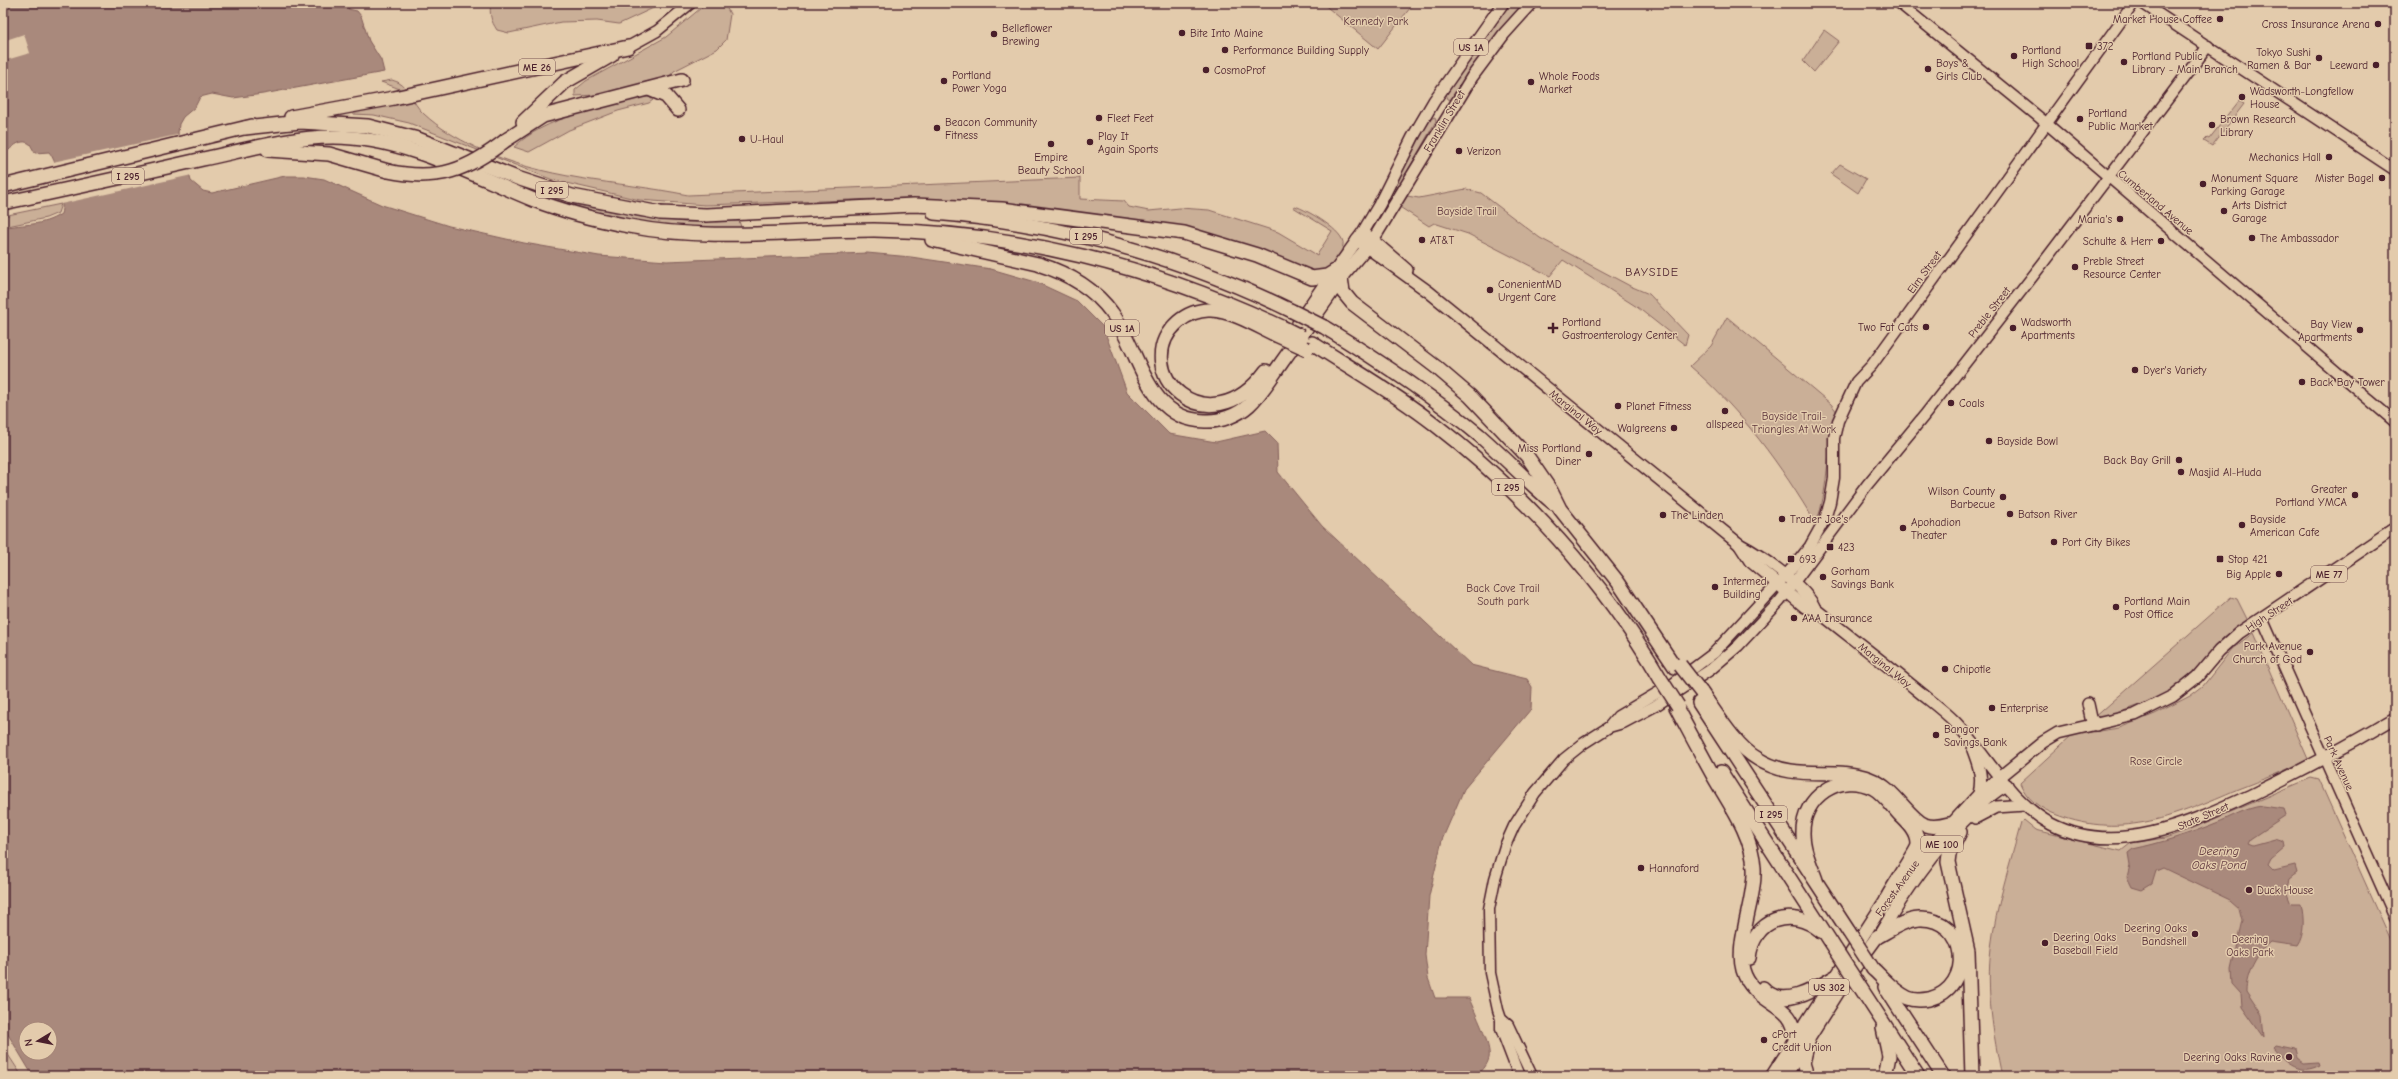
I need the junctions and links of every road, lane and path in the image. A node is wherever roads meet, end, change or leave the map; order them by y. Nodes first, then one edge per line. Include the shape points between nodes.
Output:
1 (691, 3) edge
2 (1503, 3) edge
3 (1532, 3) edge
4 (1899, 3) edge
5 (2134, 3) edge
6 (2142, 3) edge
7 (2208, 46) junction
8 (628, 47) junction
9 (682, 80) dead end
10 (648, 89) junction
11 (678, 110) dead end
12 (2048, 125) junction
13 (245, 128) junction
14 (506, 140) junction
15 (250, 149) junction
16 (2395, 170) edge
17 (51, 174) junction
18 (2108, 177) junction
19 (3, 182) edge
20 (3, 186) edge
21 (3, 203) edge
22 (868, 208) junction
23 (897, 231) junction
24 (1360, 236) junction
25 (1370, 244) junction
26 (1338, 274) junction
27 (1279, 331) junction
28 (2395, 422) edge
29 (1560, 509) junction
30 (2395, 528) edge
31 (1782, 579) junction
32 (1792, 588) junction
33 (2262, 618) junction
34 (1697, 694) junction
35 (2088, 704) dead end
36 (1677, 707) junction
37 (2395, 718) edge
38 (1954, 722) junction
39 (2096, 725) junction
40 (1609, 727) junction
41 (2058, 733) joint
42 (1969, 740) junction
43 (2324, 760) junction
44 (2004, 778) junction
45 (1979, 794) junction
46 (2025, 805) junction
47 (1975, 818) junction
48 (1949, 824) junction
49 (1960, 832) junction
50 (1816, 880) junction
51 (1887, 898) junction
52 (1891, 916) junction
53 (2395, 917) edge
54 (1826, 936) junction
55 (1877, 937) junction
56 (1874, 969) junction
57 (1835, 977) junction
58 (1880, 1017) junction
59 (1502, 1019) junction
60 (1802, 1041) junction
61 (1519, 1076) edge
62 (1532, 1076) edge
63 (1772, 1076) edge
64 (1785, 1076) edge
65 (1807, 1076) edge
66 (1885, 1076) edge
67 (1918, 1076) edge
68 (1943, 1076) edge
69 (1972, 1076) edge

1 - 8 main road, ME 26 via 657,31
2 - 24 main road, Franklin Street / US 1A via 1434,101
3 - 25 main road, Franklin Street / US 1A via 1504,34 1460,95
4 - 12 main road, Cumberland Avenue
5 - 12 main road, Elm Street
6 - 7 main road
7 - 16 main road
7 - 18 main road, Preble Street
8 - 13 highway, ME 26
8 - 14 highway, ME 26 via 565,82
9 - 10 highway
10 - 11 highway via 666,96
10 - 14 highway via 543,116
12 - 18 main road, Cumberland Avenue
12 - 31 main road, Elm Street via 1872,365 1856,382 1836,429 1833,484 1825,519 1810,546
13 - 17 highway, I 295
13 - 22 highway, I 295 via 300,122 368,126 418,139 517,178 572,196 660,213 706,215
14 - 15 highway, ME 26, bridge via 469,166 450,172 419,176 388,171 329,154
15 - 21 highway, I 295
15 - 23 highway, I 295 via 313,138 358,137 426,155 536,201 572,213 613,223 665,231 748,234
17 - 19 highway
17 - 20 highway, I 295
18 - 28 main road, Cumberland Avenue
18 - 32 main road, Preble Street via 1867,486
22 - 26 highway, US 1A via 914,205 975,207 1147,227 1222,242 1312,278
22 - 29 highway, I 295, bridge via 998,220 1086,236 1190,267 1324,328 1385,365 1448,410
23 - 26 highway, US 1A via 1038,264 1055,269 1082,284 1104,303 1118,321 1133,347 1149,385 1162,404 1177,414 1201,421 1224,418 1248,406 1264,387
23 - 27 highway, I 295 via 997,239 1092,257 1215,297
24 - 25 main road, Marginal Way
24 - 26 main road, US 1A
25 - 26 main road, US 1A
25 - 31 main road, Marginal Way via 1406,268 1414,280 1739,544 1755,553
26 - 27 highway via 1261,378 1237,398 1215,405 1199,405 1178,394 1165,375 1162,352 1166,337 1181,319 1195,312 1218,311
26 - 29 highway via 1343,292 1356,307 1436,367 1489,414 1526,456 1551,491
27 - 36 highway, I 295, bridge via 1351,369 1432,422 1481,462 1565,547 1602,594
29 - 34 highway, I 295 via 1639,611
30 - 33 main road, High Street / ME 77
31 - 32 main road, Marginal Way
31 - 40 main road, Elm Street via 1714,653 1674,683 1618,716
32 - 38 main road, Marginal Way via 1812,599 1816,609
32 - 40 main road, Preble Street via 1738,646 1710,670 1656,706 1623,723
33 - 39 main road, High Street via 2239,633 2197,677 2173,696 2135,715
33 - 43 main road, Park Avenue
34 - 48 highway via 1739,743 1763,763 1801,773 1868,778 1894,794 1919,822 1926,826
34 - 50 highway, I 295
35 - 39 main road via 2091,718
36 - 54 highway, I 295
36 - 60 highway via 1736,815 1752,851 1754,882 1744,936 1742,968 1748,983 1759,995 1790,1015
37 - 43 main road, State Street
38 - 42 main road, Marginal Way
38 - 44 main road, Marginal Way via 1968,729
39 - 41 main road, High Street
40 - 59 main road via 1572,752 1547,777 1520,815 1505,846 1495,879 1488,918 1490,972
41 - 44 main road, Forest Avenue / ME 100 via 2043,742
42 - 44 main road, Marginal Way
42 - 45 main road via 1981,769
43 - 46 main road, State Street via 2206,815 2171,829 2145,834 2105,836 2067,830 2051,824
43 - 53 main road, Park Avenue
44 - 45 main road, Forest Avenue / ME 100
44 - 46 main road, State Street
44 - 47 main road via 2002,793
44 - 52 main road, Forest Avenue / ME 100 via 1994,792 1956,828 1930,859
45 - 48 main road, Forest Avenue / ME 100
46 - 47 main road via 1996,807
47 - 49 main road
48 - 51 main road, Forest Avenue / ME 100 via 1916,860
49 - 52 main road
49 - 69 highway via 1949,854 1948,862 1968,951
50 - 51 highway via 1803,840 1803,824 1809,805 1829,788 1844,783 1859,783 1874,788 1910,826 1918,842 1918,850 1898,877
50 - 56 highway, I 295, bridge
51 - 57 highway, Forest Avenue / US 302
52 - 55 main road, Forest Avenue / ME 100
54 - 57 highway via 1808,922 1796,919 1784,918 1768,923 1757,933 1750,947 1749,961 1753,976 1765,990 1778,996 1791,998 1805,994
54 - 58 highway, I 295, bridge
55 - 56 highway via 1905,922 1933,921 1954,935 1959,947 1960,963 1958,976 1950,988 1938,996 1924,1000 1910,999 1898,994
55 - 60 highway, Forest Avenue / US 302
56 - 68 highway, I 295
57 - 60 highway, Forest Avenue / US 302
58 - 66 highway via 1889,1056
58 - 67 highway, I 295
59 - 61 main road via 1500,1029
59 - 62 main road via 1508,1025
60 - 63 highway, Forest Avenue / US 302
60 - 64 highway, Forest Avenue / US 302
60 - 65 highway via 1803,1063

